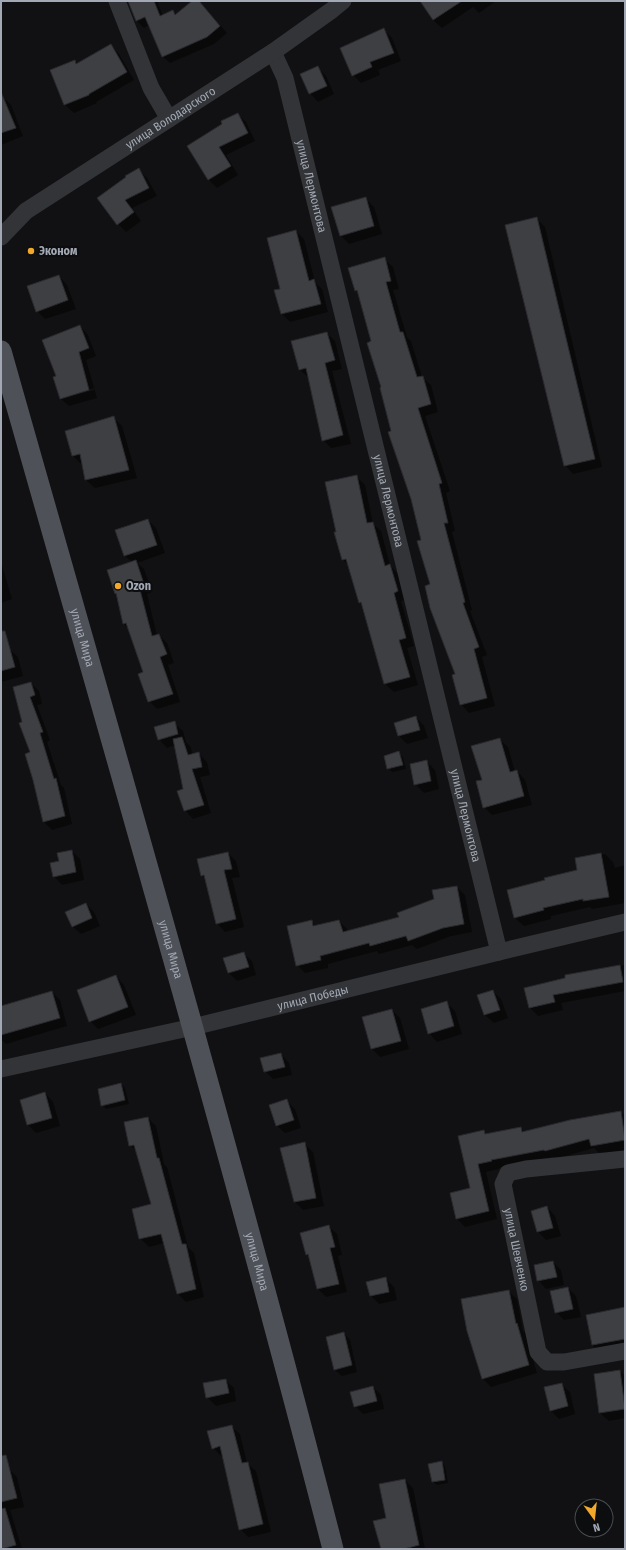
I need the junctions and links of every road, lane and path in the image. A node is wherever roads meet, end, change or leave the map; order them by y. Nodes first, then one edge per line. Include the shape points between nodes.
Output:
1 (117, 1) edge
2 (343, 1) edge
3 (273, 52) junction
4 (169, 119) junction
5 (1, 237) edge
6 (1, 351) edge
7 (625, 922) edge
8 (499, 952) junction
9 (193, 1027) junction
10 (1, 1069) edge
11 (625, 1159) edge
12 (625, 1351) edge
13 (333, 1549) edge

1 - 4 street via 151,88
2 - 3 street, улица Володарского
3 - 4 street, улица Володарского
3 - 8 street, улица Лермонтова via 285,78
4 - 5 street, улица Володарского via 26,211
6 - 9 main road, улица Мира
7 - 8 street, улица Победы
8 - 9 street, улица Победы
9 - 10 street, улица Победы
9 - 13 main road, улица Мира
11 - 12 street, улица Шевченко via 526,1169 508,1173 503,1184 538,1352 547,1362 564,1362

